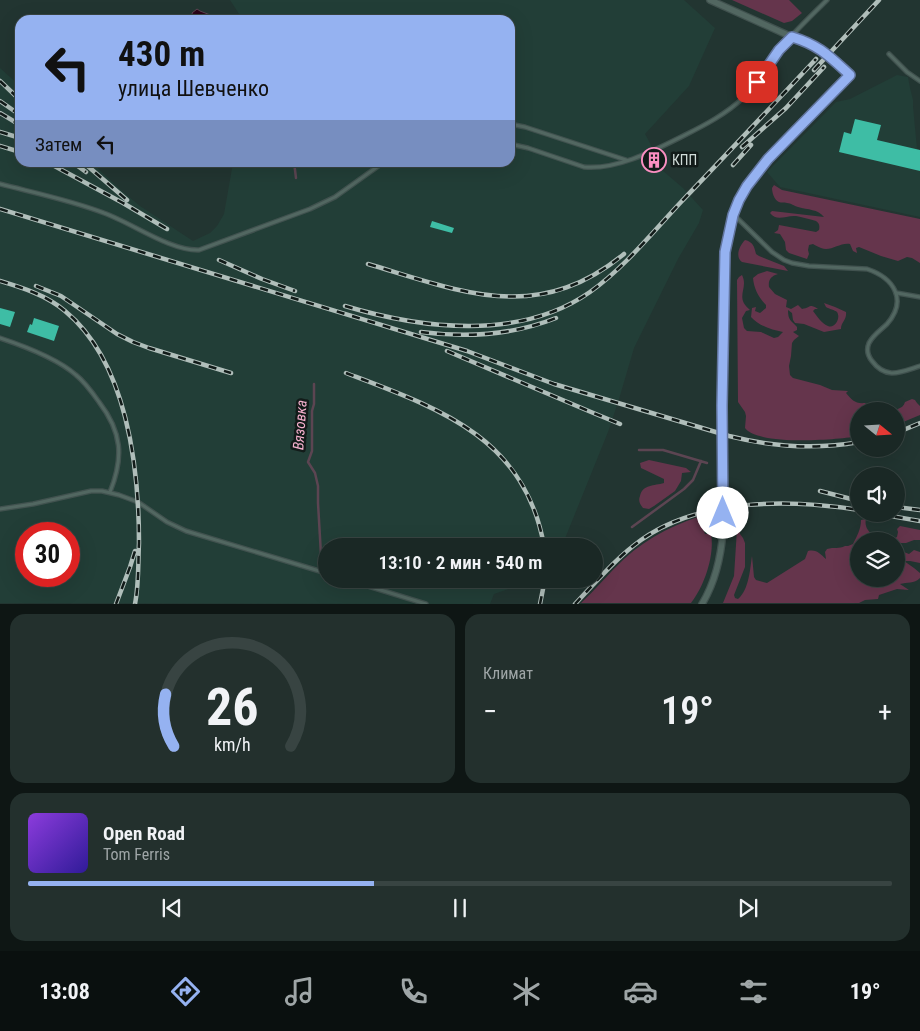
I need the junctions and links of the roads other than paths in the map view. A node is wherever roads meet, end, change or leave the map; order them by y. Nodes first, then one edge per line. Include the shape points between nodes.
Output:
1 (710, 0) edge
2 (827, 0) edge
3 (792, 37) junction
4 (889, 54) dead end
5 (920, 81) edge
6 (515, 125) edge
7 (515, 145) edge
8 (627, 160) junction
9 (377, 167) edge
10 (0, 184) edge
11 (733, 215) junction
12 (897, 293) junction
13 (920, 297) edge
14 (0, 338) edge
15 (920, 366) edge
16 (110, 492) junction
17 (0, 509) edge
18 (318, 571) edge
19 (374, 588) edge
20 (426, 604) edge
21 (702, 604) edge

1 - 3 street
2 - 3 lane
3 - 8 lane via 750,91 733,107 653,151
3 - 11 street via 823,51 850,75 768,159 747,186
4 - 5 lane
6 - 8 lane
7 - 8 lane via 584,167 600,168
9 - 10 lane via 335,197 310,209 199,250 167,243 84,206
11 - 12 lane via 772,252 792,264 867,269 891,282
11 - 21 street, bridge via 725,252 723,531 718,570
12 - 13 lane
12 - 15 lane via 892,318 869,342 868,356 887,373
14 - 16 lane via 69,369 82,380 104,409 118,438 118,468
16 - 17 lane via 91,491
16 - 18 lane via 138,502 186,531
19 - 20 lane

